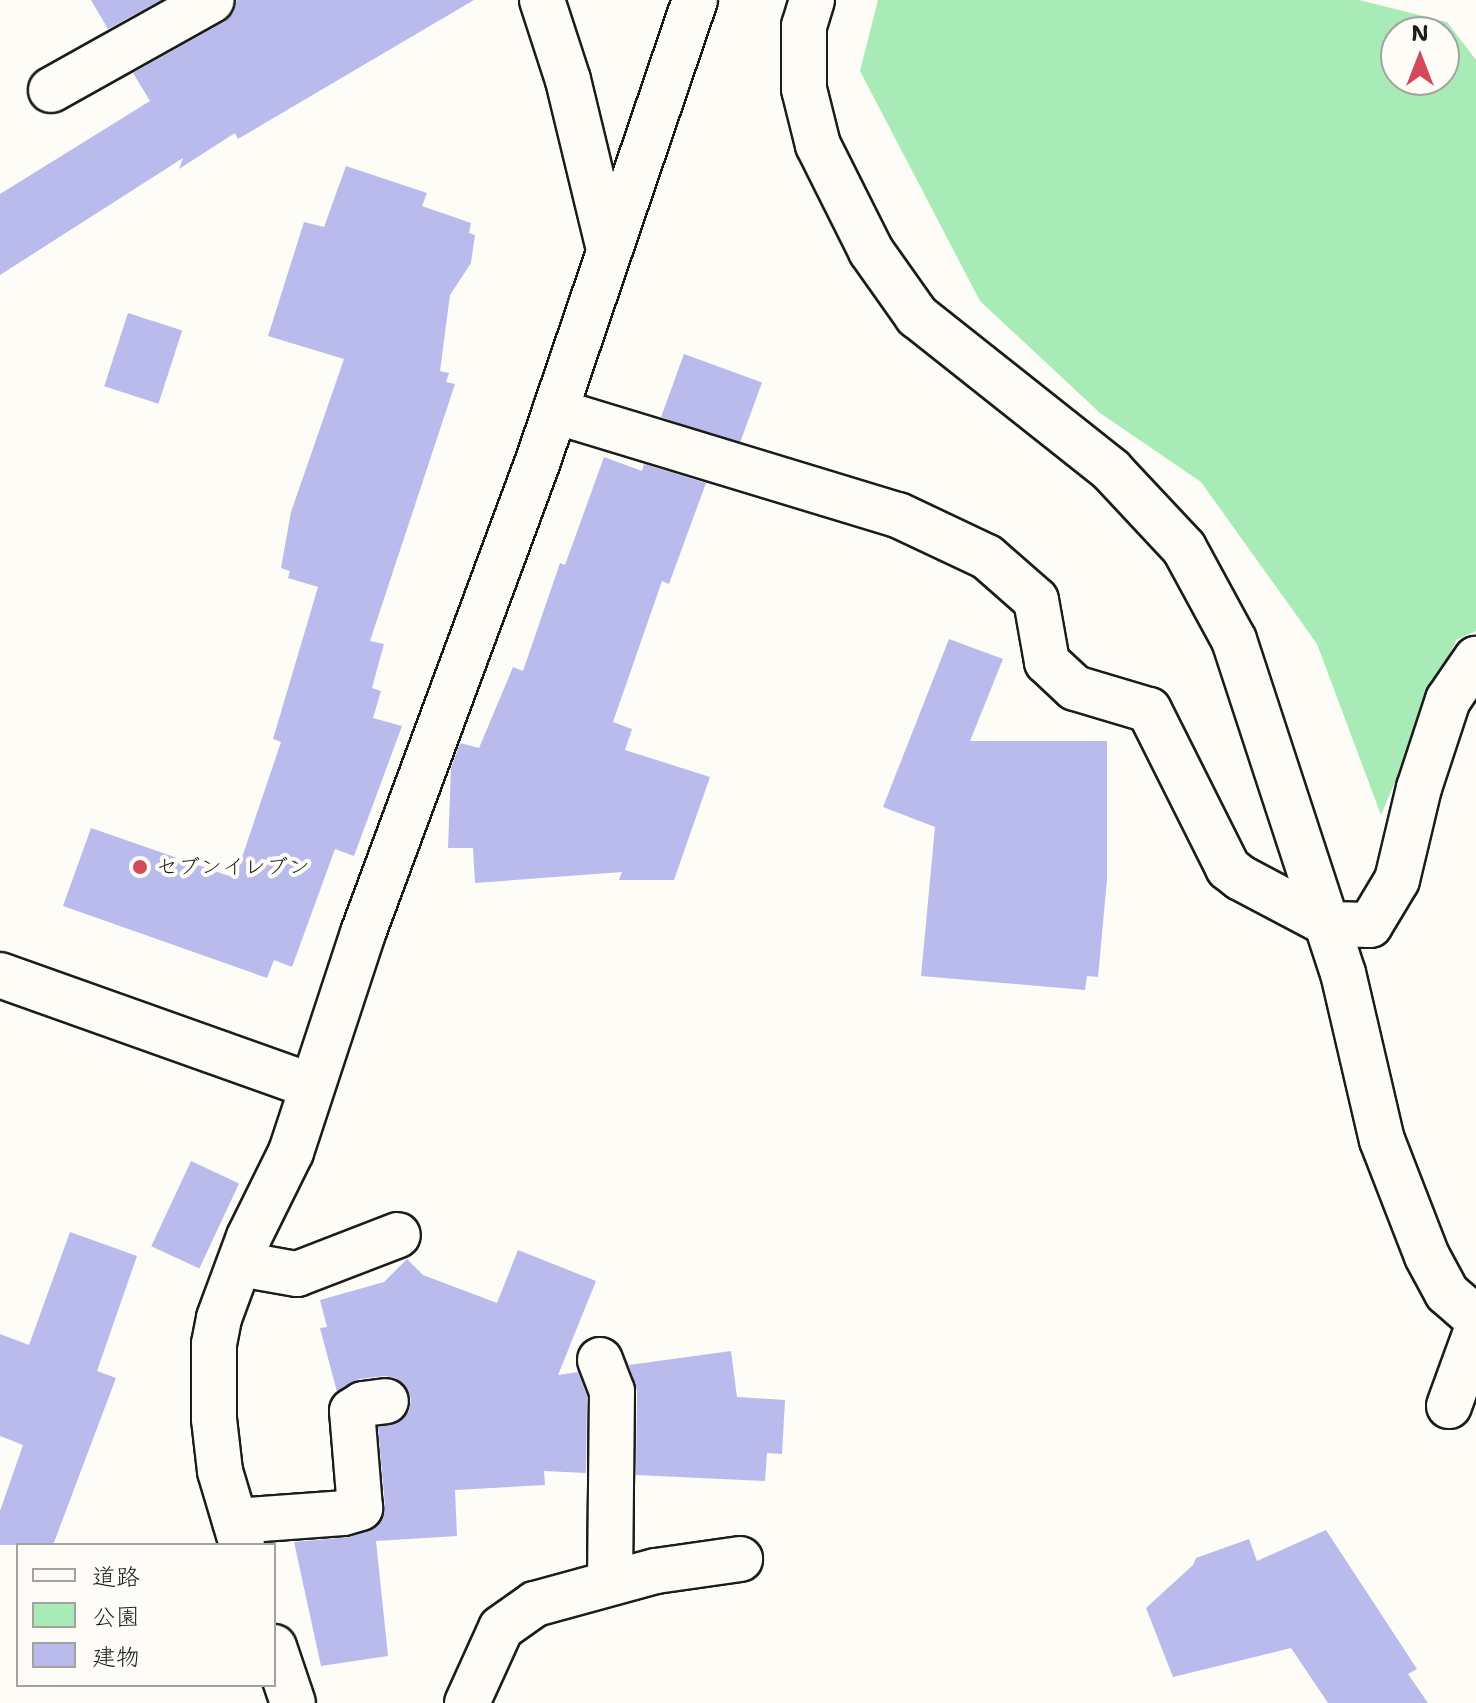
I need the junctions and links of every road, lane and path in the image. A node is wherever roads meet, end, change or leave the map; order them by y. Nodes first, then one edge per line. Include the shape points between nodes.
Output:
1 (212, 0) edge
2 (542, 0) edge
3 (695, 0) edge
4 (812, 0) edge
5 (51, 90) dead end
6 (609, 250) junction
7 (555, 411) junction
8 (1476, 659) edge
9 (1328, 924) junction
10 (0, 975) edge
11 (312, 1086) junction
12 (398, 1235) dead end
13 (240, 1264) junction
14 (1476, 1318) edge
15 (1476, 1332) edge
16 (600, 1360) dead end
17 (386, 1401) dead end
18 (1449, 1406) dead end
19 (239, 1533) edge
20 (740, 1559) dead end
21 (610, 1581) junction
22 (276, 1653) edge
23 (293, 1703) edge
24 (467, 1703) edge

1 - 5 street
2 - 6 street via 568,80
3 - 6 street
4 - 9 street via 804,26 804,89 818,145 871,251 917,316 1111,470 1184,548 1234,640
6 - 7 street
7 - 9 street via 898,515 987,557 1036,600 1047,662 1075,688 1149,710 1228,868
7 - 11 street
8 - 9 street via 1448,700 1397,880 1370,925
9 - 14 street via 1382,1140 1427,1256 1447,1293
10 - 11 street
11 - 13 street via 291,1152
12 - 13 street via 297,1274
13 - 19 street via 214,1344 220,1471
15 - 18 street
16 - 21 street via 612,1391
17 - 19 street via 352,1411 360,1508
20 - 21 street
21 - 24 street via 535,1604 501,1628
22 - 23 street

